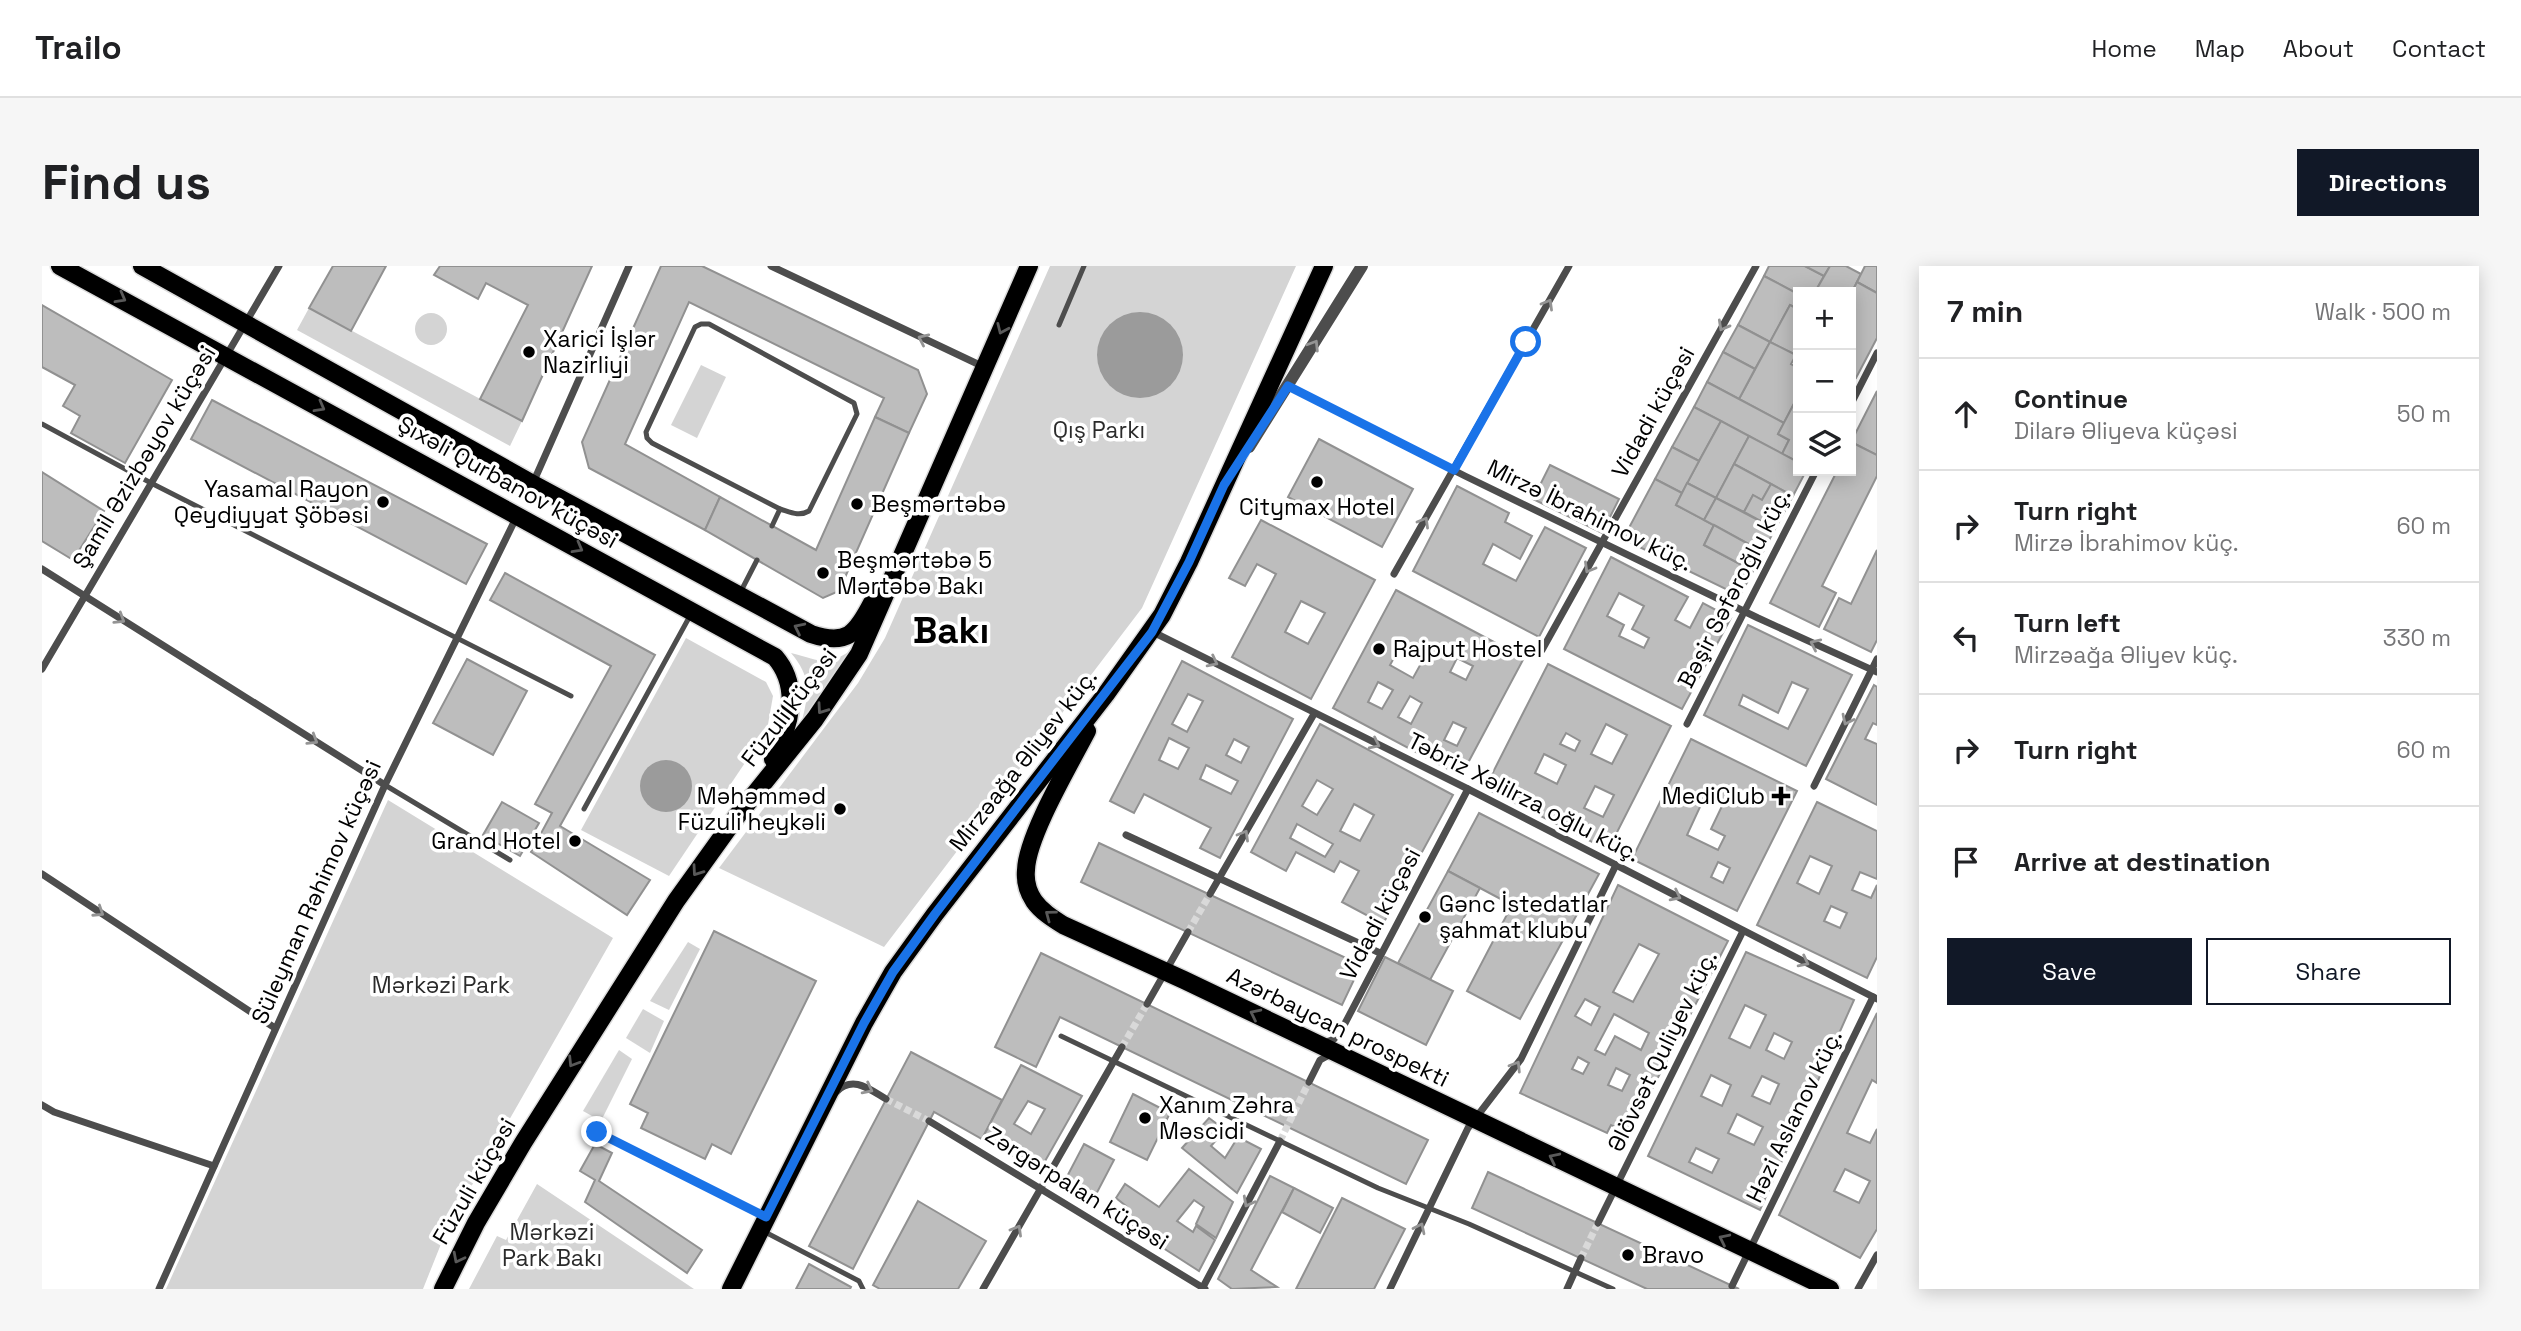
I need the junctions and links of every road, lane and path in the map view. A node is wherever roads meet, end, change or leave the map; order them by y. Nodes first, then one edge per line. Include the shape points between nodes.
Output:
1 (61, 266) edge
2 (142, 266) edge
3 (279, 266) edge
4 (628, 266) edge
5 (771, 266) edge
6 (1084, 266) edge
7 (1324, 266) edge
8 (1362, 266) edge
9 (1569, 266) edge
10 (1756, 266) edge
11 (1026, 267) edge
12 (246, 323) junction
13 (1059, 325) dead end
14 (1877, 353) edge
15 (227, 356) junction
16 (985, 368) junction
17 (1288, 386) junction
18 (1856, 394) edge
19 (42, 424) edge
20 (1454, 470) junction
21 (1813, 476) edge
22 (151, 483) junction
23 (533, 484) junction
24 (1224, 485) junction
25 (929, 495) junction
26 (780, 509) junction
27 (518, 515) junction
28 (772, 526) dead end
29 (1602, 543) junction
30 (757, 560) dead end
31 (42, 569) edge
32 (1394, 574) dead end
33 (83, 596) junction
34 (739, 596) junction
35 (692, 611) junction
36 (1744, 611) junction
37 (1152, 632) junction
38 (457, 638) junction
39 (1542, 650) dead end
40 (1877, 659) edge
41 (42, 669) edge
42 (1874, 671) edge
43 (1106, 694) junction
44 (572, 696) dead end
45 (1314, 713) junction
46 (1687, 724) dead end
47 (385, 785) junction
48 (1814, 786) dead end
49 (1468, 789) junction
50 (584, 809) dead end
51 (737, 816) junction
52 (1126, 835) dead end
53 (510, 860) dead end
54 (1616, 865) junction
55 (42, 874) edge
56 (1219, 879) junction
57 (1210, 894) tunnel mouth
58 (1743, 931) junction
59 (1188, 932) tunnel mouth
60 (1380, 954) junction
61 (1166, 971) junction
62 (1875, 998) edge
63 (1147, 1004) tunnel mouth
64 (275, 1028) junction
65 (1061, 1036) dead end
66 (1316, 1044) junction
67 (1122, 1047) tunnel mouth
68 (1342, 1056) junction
69 (1115, 1062) junction
70 (1309, 1082) tunnel mouth
71 (886, 1098) tunnel mouth
72 (42, 1105) edge
73 (816, 1117) junction
74 (1474, 1119) junction
75 (929, 1121) tunnel mouth
76 (597, 1132) dead end
77 (1280, 1141) junction
78 (214, 1166) junction
79 (1041, 1188) junction
80 (1616, 1188) junction
81 (1429, 1208) junction
82 (1598, 1223) tunnel mouth
83 (763, 1224) junction
84 (1749, 1251) junction
85 (1877, 1255) edge
86 (1581, 1258) tunnel mouth
87 (1574, 1272) junction
88 (1732, 1286) dead end
89 (1203, 1288) edge
90 (159, 1289) edge
91 (443, 1289) edge
92 (731, 1289) edge
93 (863, 1289) edge
94 (983, 1289) edge
95 (1390, 1289) edge
96 (1566, 1289) edge
97 (1614, 1289) edge
98 (1830, 1289) edge
99 (1858, 1289) edge

1 -> 15 main road, Şıxəli Qurbanov küçəsi
2 - 12 main road, Şıxəli Qurbanov küçəsi
3 - 12 street, Şamil Əzizbəyov küçəsi
4 - 23 street
16 -> 5 street
6 - 13 lane
7 - 24 main road
17 -> 8 street, Mirzəağa Əliyev küç.
20 -> 9 street
10 -> 29 street, Vidadi küçəsi
11 -> 16 main road, Füzuli küçəsi
12 - 15 street, Şamil Əzizbəyov küçəsi
12 - 23 main road, Şıxəli Qurbanov küçəsi
14 - 18 street
15 - 22 street, Şamil Əzizbəyov küçəsi
15 -> 27 main road, Şıxəli Qurbanov küçəsi
16 - 25 main road, Füzuli küçəsi
17 - 20 street, Mirzə İbrahimov küç.
17 - 24 street, Mirzəağa Əliyev küç.
19 - 22 lane
20 - 29 street, Mirzə İbrahimov küç.
32 -> 20 street
21 - 36 street, Bəşir Səfəroğlu küç.
22 - 33 street, Şamil Əzizbəyov küçəsi
22 - 38 lane
23 - 34 main road, Şıxəli Qurbanov küçəsi
24 - 37 main road, Mirzəağa Əliyev küç.
25 -> 34 main road, Şıxəli Qurbanov küçəsi via 868,612 843,639 811,634
25 -> 51 main road, Füzuli küçəsi via 859,654 815,719
26 - 26 lane via 795,514 809,511 857,408 709,324 701,324 689,338 647,438
26 - 28 lane
27 -> 35 main road, Şıxəli Qurbanov küçəsi
27 - 38 street, Süleyman Rəhimov küçəsi
29 - 36 street, Mirzə İbrahimov küç.
29 -> 39 street, Vidadi küçəsi
30 - 34 lane
31 - 33 street
33 - 41 street, Şamil Əzizbəyov küçəsi
33 -> 47 street
35 - 50 lane
35 - 51 main road, Şıxəli Qurbanov küçəsi via 766,651 787,676 788,728
42 -> 36 street, Mirzə İbrahimov küç.
36 - 46 street, Bəşir Səfəroğlu küç.
37 - 43 main road, Mirzəağa Əliyev küç.
37 -> 45 street, Təbriz Xəlilrza oğlu küç.
38 - 44 lane
38 - 47 street, Süleyman Rəhimov küçəsi
40 - 42 street
42 -> 48 street
61 -> 43 main road, Azərbaycan prospekti via 1063,925 1045,913 1027,883 1033,841
43 - 73 main road, Mirzəağa Əliyev küç. via 893,972
45 -> 49 street, Təbriz Xəlilrza oğlu küç.
56 -> 45 street
47 - 53 lane
47 - 64 street, Süleyman Rəhimov küçəsi
49 - 54 street, Təbriz Xəlilrza oğlu küç.
49 - 60 street, Vidadi küçəsi
51 -> 91 main road, Füzuli küçəsi via 662,922 523,1143
52 - 56 street
54 -> 58 street, Təbriz Xəlilrza oğlu küç.
74 -> 54 street via 1521,1059
55 -> 64 street
56 - 57 street
56 - 60 street
58 -> 62 street, Təbriz Xəlilrza oğlu küç.
58 - 80 street, Əlövsət Quliyev küç.
59 - 61 street
60 - 66 street, Vidadi küçəsi via 1338,1035
61 - 63 street
66 -> 61 main road, Azərbaycan prospekti
62 - 84 street, Həzi Aslanov küç.
64 - 78 street, Süleyman Rəhimov küçəsi
65 - 69 lane
66 - 68 main road, Azərbaycan prospekti
67 - 69 street
68 - 70 street via 1324,1057
68 - 74 main road, Azərbaycan prospekti
69 - 77 lane
69 - 79 street
73 -> 71 street via 839,1088 849,1083
72 - 78 street
73 - 83 main road, Mirzəağa Əliyev küç.
80 -> 74 main road, Azərbaycan prospekti
74 - 81 street
75 - 79 street, Zərgərpalan küçəsi
76 - 83 lane
77 - 81 lane
77 -> 89 street
78 - 90 street, Süleyman Rəhimov küçəsi
79 - 89 street, Zərgərpalan küçəsi
94 -> 79 street
80 - 82 street, Əlövsət Quliyev küç.
84 -> 80 main road, Azərbaycan prospekti
81 - 87 lane
95 -> 81 street
83 - 92 main road, Mirzəağa Əliyev küç.
83 - 93 lane via 859,1282
84 - 88 street, Həzi Aslanov küç.
84 - 98 main road, Azərbaycan prospekti
85 - 99 street
86 - 87 street
87 - 96 street
87 - 97 lane

